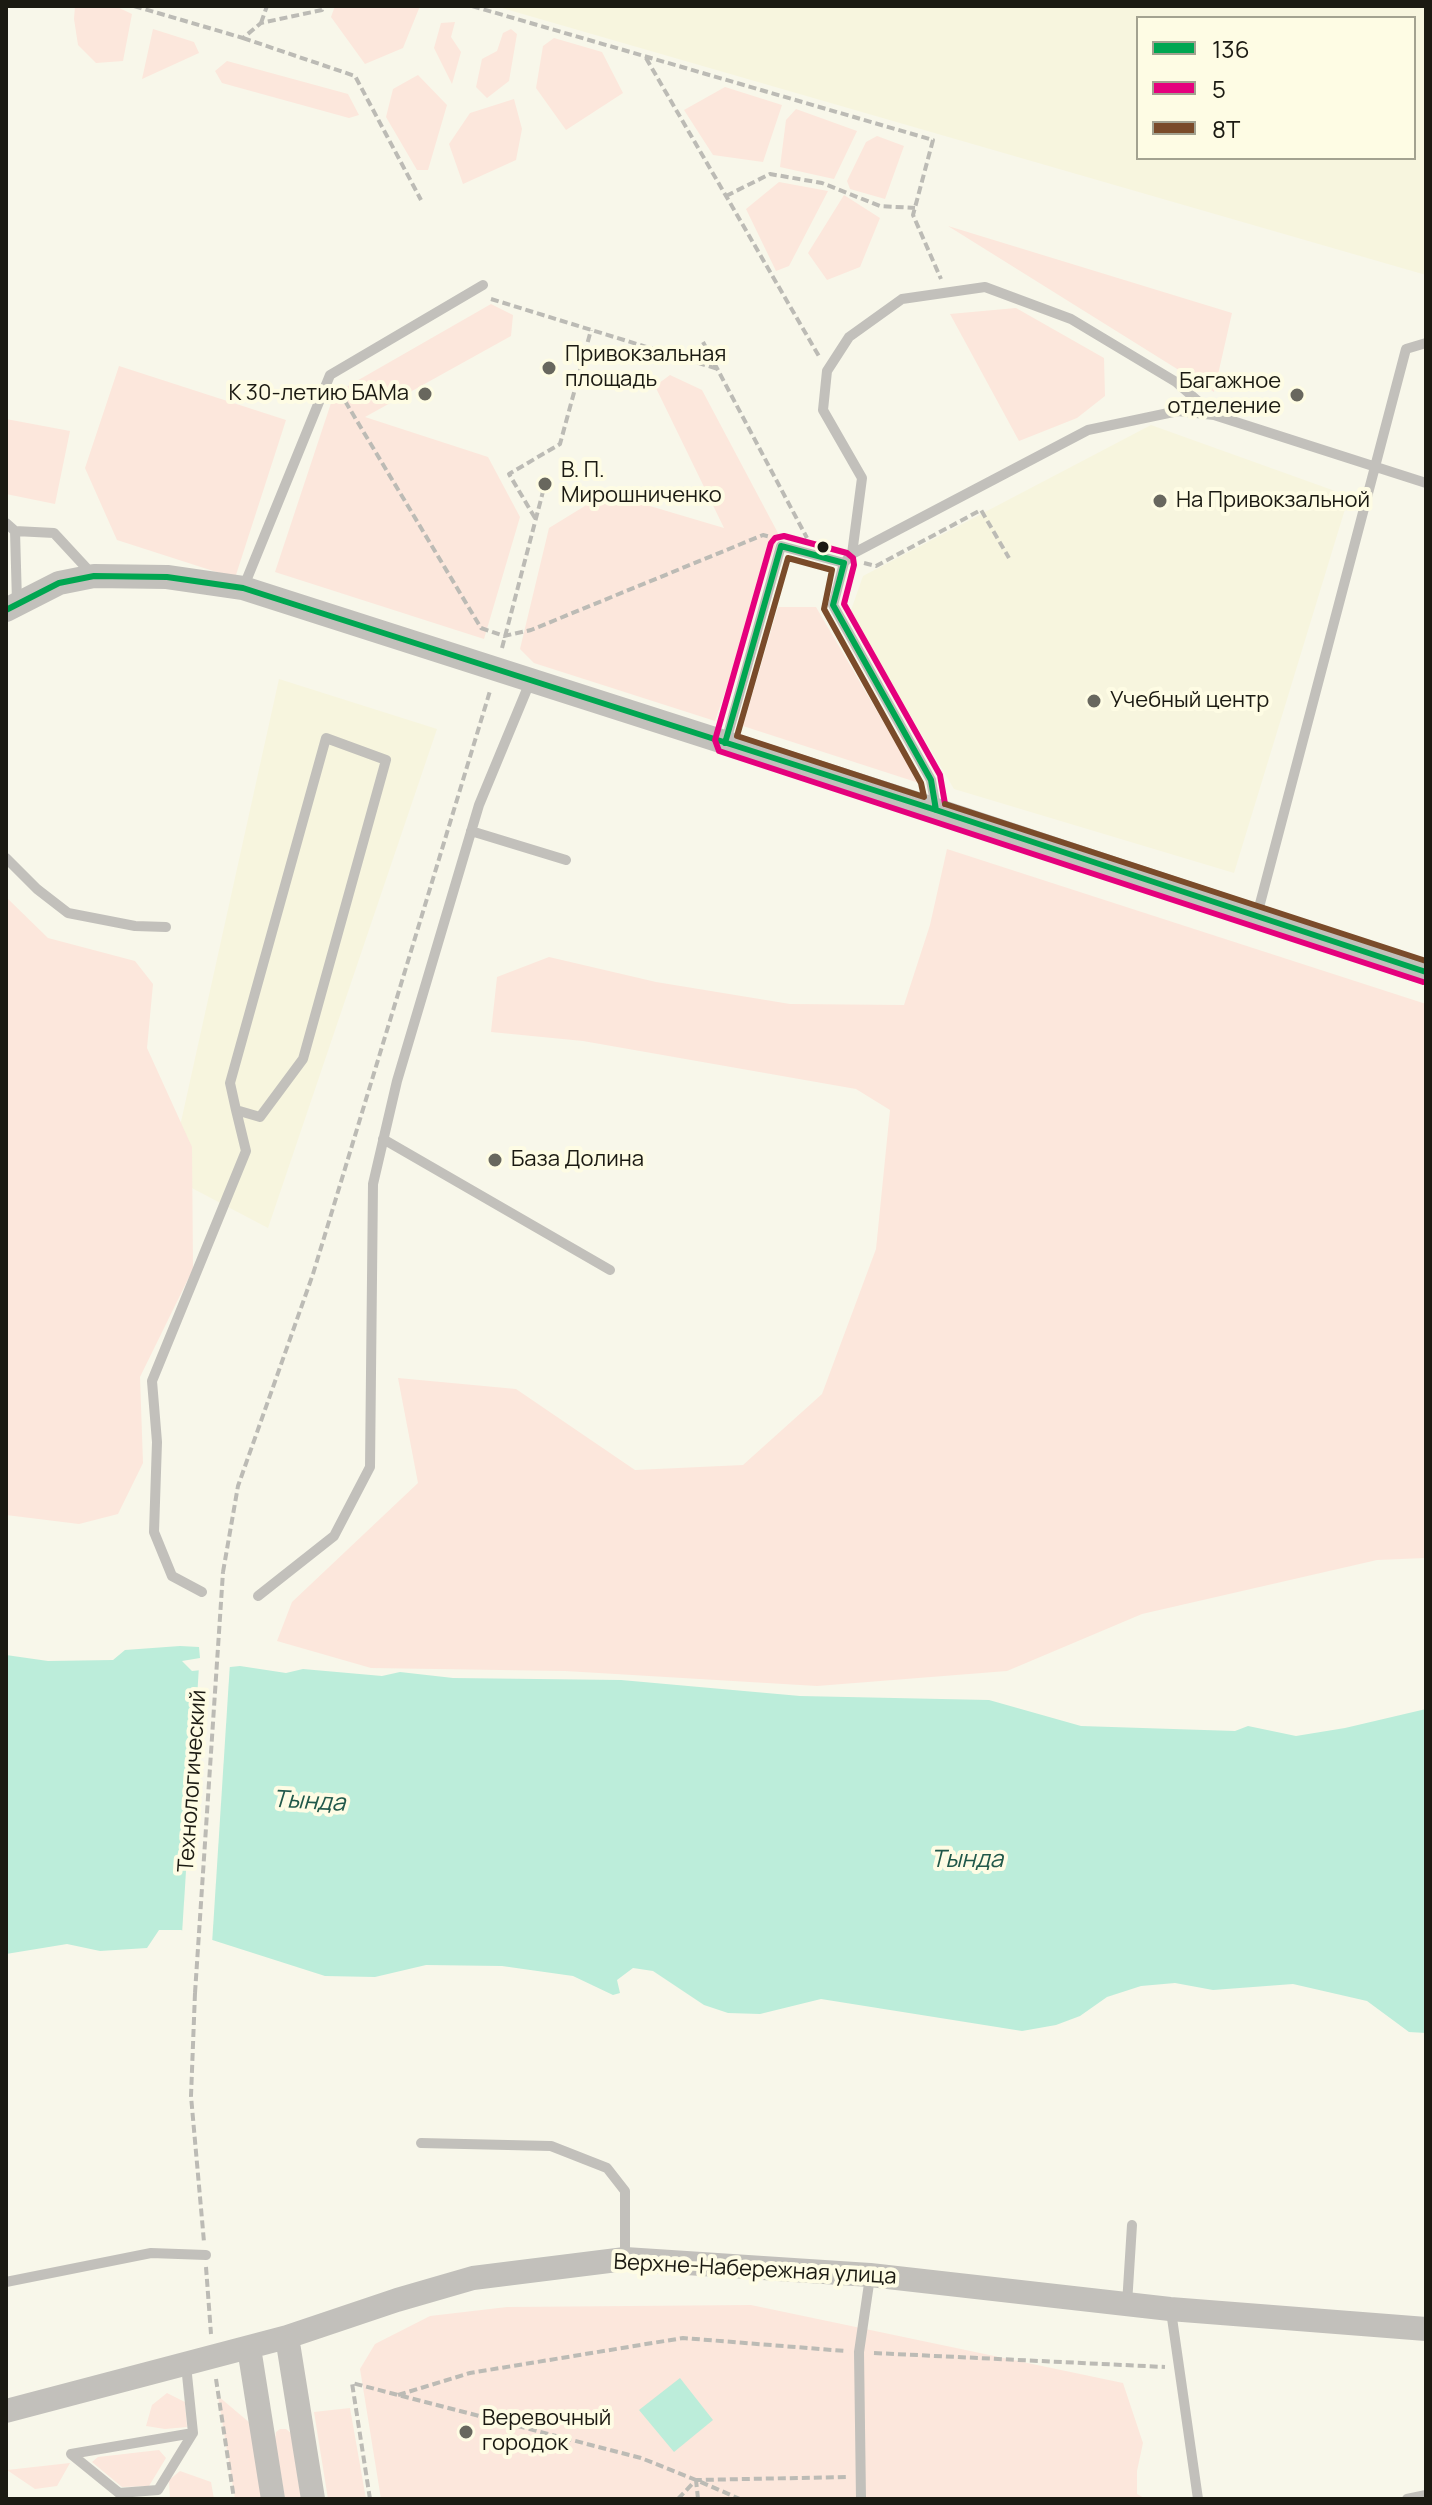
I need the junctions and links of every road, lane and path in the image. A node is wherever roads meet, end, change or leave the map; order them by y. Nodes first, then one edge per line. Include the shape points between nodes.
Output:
1 (134, 6) edge
2 (267, 6) edge
3 (323, 6) edge
4 (472, 6) edge
5 (261, 23) junction
6 (243, 38) junction
7 (645, 57) junction
8 (726, 196) junction
9 (421, 200) dead end
10 (915, 208) junction
11 (483, 285) dead end
12 (471, 292) junction
13 (947, 293) junction
14 (591, 330) junction
15 (703, 342) dead end
16 (1426, 343) edge
17 (718, 369) junction
18 (827, 371) junction
19 (330, 375) junction
20 (1214, 415) junction
21 (1373, 467) junction
22 (1426, 483) edge
23 (545, 484) dead end
24 (535, 518) junction
25 (6, 523) edge
26 (15, 531) junction
27 (812, 547) dead end
28 (848, 558) junction
29 (94, 576) junction
30 (243, 588) junction
31 (12, 607) edge
32 (504, 636) junction
33 (497, 670) junction
34 (531, 680) junction
35 (725, 743) junction
36 (936, 810) junction
37 (471, 831) junction
38 (6, 858) edge
39 (566, 860) dead end
40 (1257, 917) junction
41 (166, 927) dead end
42 (1426, 972) edge
43 (236, 1110) junction
44 (383, 1139) junction
45 (610, 1270) dead end
46 (202, 1592) dead end
47 (258, 1596) dead end
48 (195, 1993) dead end
49 (421, 2143) dead end
50 (1132, 2225) dead end
51 (206, 2255) dead end
52 (625, 2259) junction
53 (870, 2275) junction
54 (6, 2282) edge
55 (1127, 2304) junction
56 (1170, 2309) junction
57 (1426, 2329) edge
58 (287, 2337) junction
59 (249, 2348) junction
60 (859, 2352) junction
61 (186, 2363) junction
62 (1179, 2368) junction
63 (398, 2395) junction
64 (299, 2410) junction
65 (6, 2411) edge
66 (260, 2416) junction
67 (193, 2433) junction
68 (861, 2476) junction
69 (696, 2480) junction
70 (1426, 2495) edge
71 (273, 2499) edge
72 (313, 2499) edge
73 (370, 2499) edge
74 (678, 2499) edge
75 (698, 2499) edge
76 (740, 2499) edge
77 (861, 2499) edge
78 (1198, 2499) edge
79 (1407, 2499) edge

1 - 6 path
2 - 5 path
3 - 5 path
4 - 7 path
5 - 6 path
6 - 9 path via 355,76
7 - 8 path
7 - 10 path via 933,140
8 - 10 path via 770,174 822,183 880,206
8 - 18 path
10 - 13 path via 913,215
11 - 12 lane
12 - 14 path
12 - 19 lane
13 - 18 lane via 902,299 849,337
13 - 20 lane via 985,287 1071,319 1176,382
14 - 17 path
14 - 24 path via 560,444 509,474
15 - 17 path
16 - 21 lane via 1406,349
17 - 27 path
18 - 28 lane via 823,410 862,478
19 - 30 lane
19 - 32 path via 481,628
20 - 21 lane
20 - 28 lane via 1178,411 1088,430
21 - 22 lane
21 - 40 lane
23 - 24 path, Технологический
24 - 32 path, Технологический
25 - 26 lane
26 - 29 lane via 54,533
26 - 31 lane
28 - 35 lane via 781,546
28 - 36 lane via 833,605 931,780
29 - 30 street via 167,577
29 - 31 street via 59,583
30 - 33 street
32 - 33 path, Технологический
33 - 34 street
33 - 48 path, Технологический, bridge via 313,1274 238,1486 223,1572
34 - 35 street
34 - 37 lane
35 - 36 street
36 - 40 street
37 - 39 lane
37 - 44 lane
38 - 41 lane via 68,913
40 - 42 street
43 - 43 lane via 230,1083 326,738 386,760 303,1059 260,1117
43 - 46 lane via 246,1151 152,1381 157,1442 154,1532 172,1576
44 - 45 lane
44 - 47 lane via 373,1184 370,1467 334,1536
49 - 52 lane via 551,2146 607,2168 625,2191
50 - 55 lane
51 - 54 lane via 151,2253
52 - 53 street, Верхне-Набережная улица
52 - 58 street, Верхне-Набережная улица via 473,2278
53 - 55 street, Верхне-Набережная улица
53 - 60 lane
55 - 56 street, Верхне-Набережная улица
56 - 57 street, Верхне-Набережная улица
56 - 62 lane
58 - 59 street, Верхне-Набережная улица
58 - 64 street
59 - 61 street, Верхне-Набережная улица
59 - 66 street
60 - 62 path
60 - 63 path via 683,2338 470,2373
60 - 68 lane
61 - 65 street, Верхне-Набережная улица
61 - 67 lane
62 - 78 lane
63 - 69 path via 641,2458
63 - 73 path via 352,2383
64 - 66 street
64 - 72 street
66 - 71 street
67 - 67 lane via 158,2490 119,2493 71,2454
68 - 69 path
68 - 77 lane
69 - 74 path
69 - 75 path
69 - 76 path
70 - 79 lane

